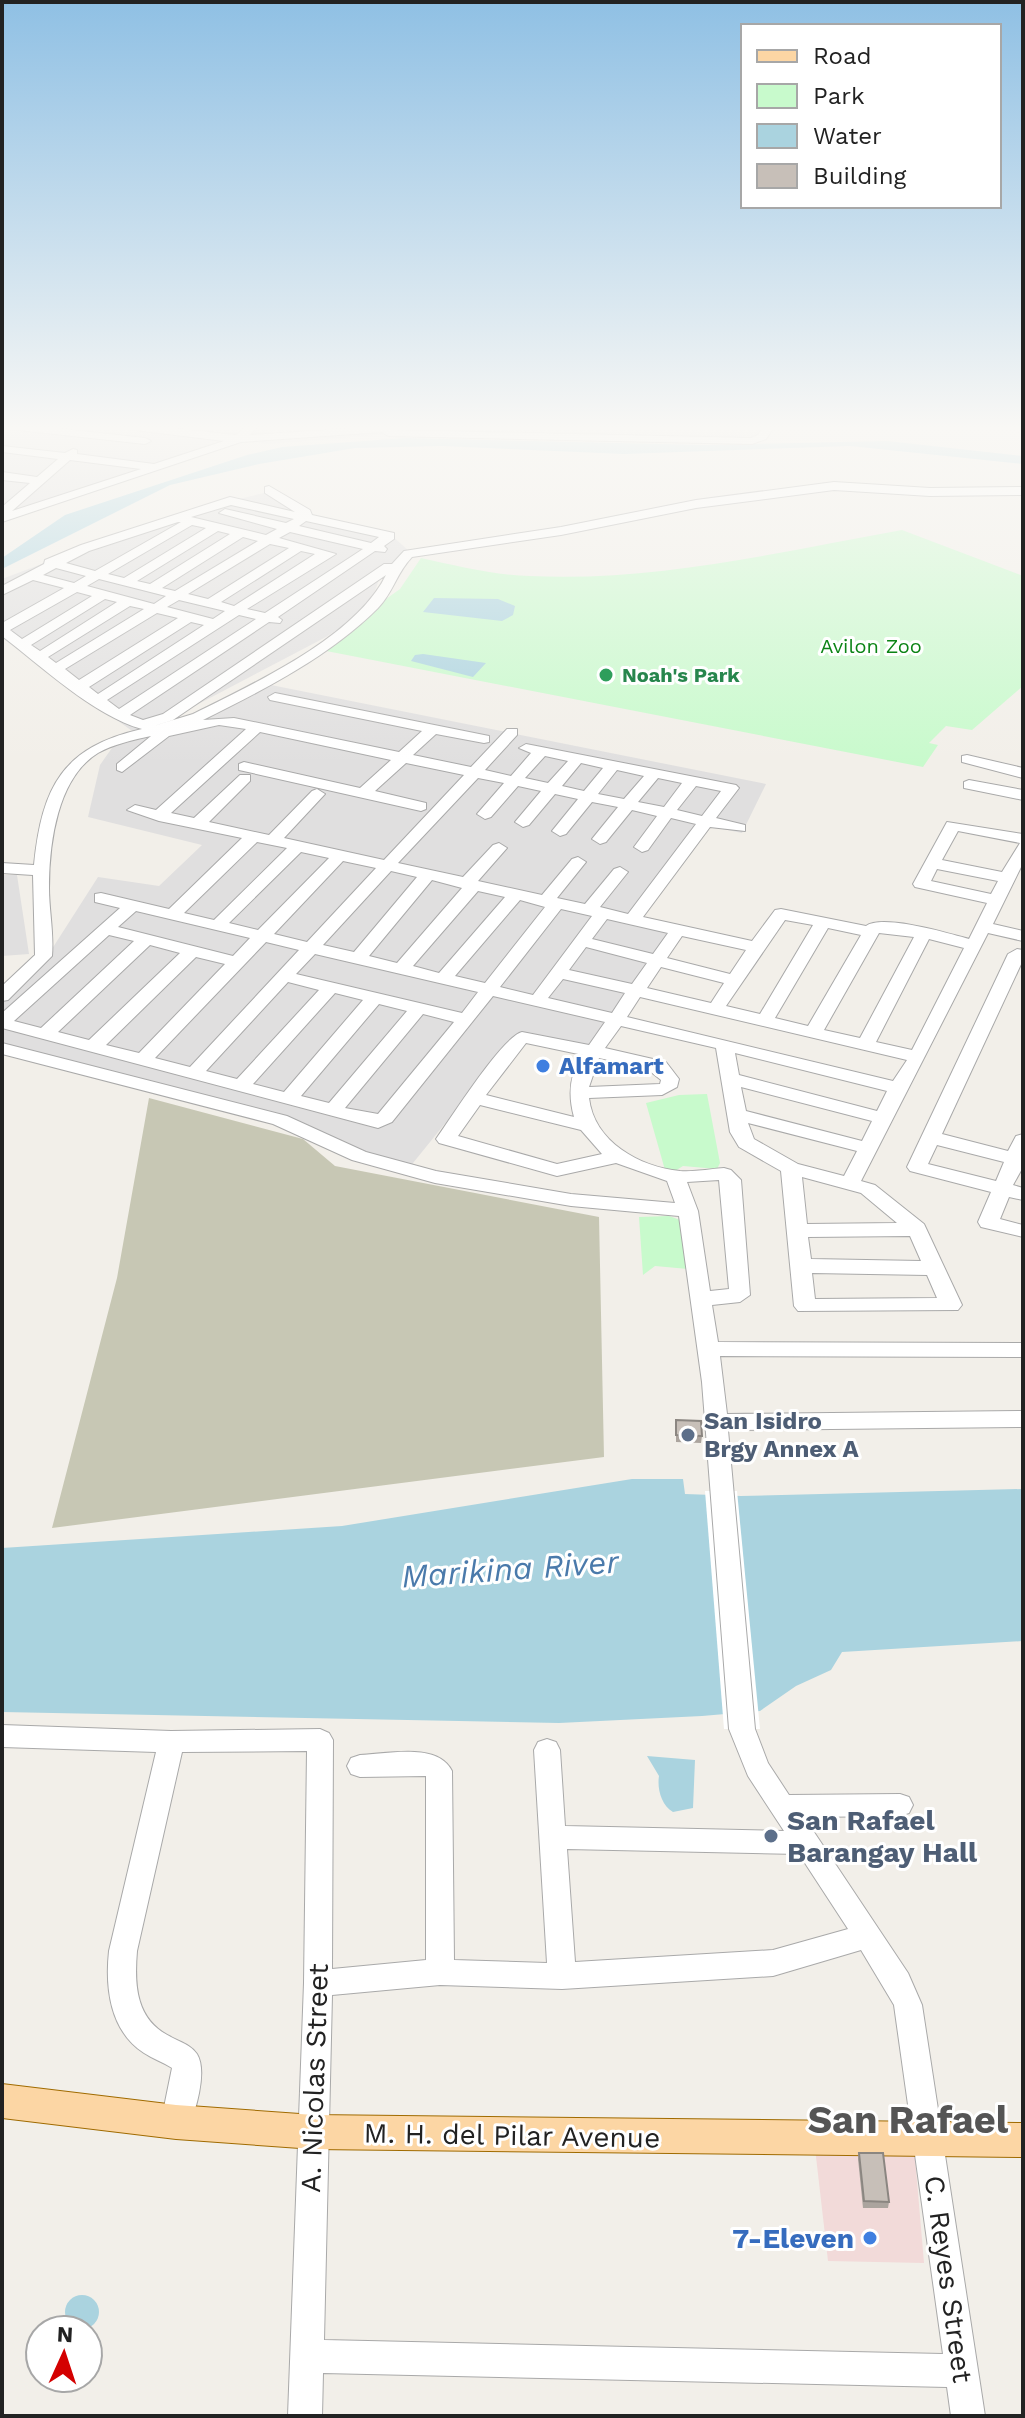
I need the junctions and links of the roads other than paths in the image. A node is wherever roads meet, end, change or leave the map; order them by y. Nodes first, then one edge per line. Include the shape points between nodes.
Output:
1 (118, 539) edge
2 (154, 539) edge
3 (197, 539) edge
4 (232, 539) edge
5 (266, 539) edge
6 (334, 539) edge
7 (386, 539) edge
8 (509, 539) edge
9 (271, 540) junction
10 (299, 547) junction
11 (373, 547) junction
12 (76, 551) junction
13 (325, 553) junction
14 (408, 554) junction
15 (119, 561) junction
16 (360, 561) junction
17 (50, 563) junction
18 (389, 567) dead end
19 (30, 575) junction
20 (95, 575) junction
21 (125, 583) junction
22 (76, 587) junction
23 (5, 589) edge
24 (151, 589) junction
25 (23, 592) dead end
26 (104, 594) junction
27 (38, 596) dead end
28 (180, 597) junction
29 (53, 600) junction
30 (130, 600) junction
31 (210, 604) junction
32 (160, 607) junction
33 (17, 608) dead end
34 (236, 611) junction
35 (32, 612) junction
36 (191, 616) junction
37 (266, 618) junction
38 (215, 624) junction
39 (302, 628) junction
40 (2, 630) edge
41 (333, 635) junction
42 (20, 646) junction
43 (38, 658) junction
44 (75, 659) junction
45 (108, 668) junction
46 (54, 670) junction
47 (135, 676) junction
48 (167, 685) junction
49 (77, 688) junction
50 (205, 695) junction
51 (275, 697) dead end
52 (96, 701) junction
53 (119, 716) junction
54 (257, 727) junction
55 (433, 729) junction
56 (512, 732) dead end
57 (484, 739) dead end
58 (578, 758) junction
59 (399, 759) junction
60 (967, 759) dead end
61 (614, 764) junction
62 (122, 767) dead end
63 (474, 772) junction
64 (654, 773) junction
65 (1023, 773) edge
66 (242, 774) junction
67 (692, 780) junction
68 (515, 782) junction
69 (969, 785) dead end
70 (551, 787) junction
71 (364, 793) junction
72 (317, 794) junction
73 (587, 795) junction
74 (1023, 795) edge
75 (627, 805) junction
76 (135, 810) dead end
77 (667, 813) junction
78 (485, 814) dead end
79 (159, 816) junction
80 (707, 821) junction
81 (523, 822) dead end
82 (196, 825) junction
83 (739, 828) dead end
84 (560, 831) dead end
85 (253, 837) junction
86 (600, 839) dead end
87 (1023, 839) edge
88 (272, 841) junction
89 (298, 846) junction
90 (642, 847) dead end
91 (1023, 847) edge
92 (499, 848) dead end
93 (340, 855) junction
94 (578, 862) dead end
95 (933, 863) junction
96 (388, 865) junction
97 (2, 868) edge
98 (39, 870) junction
99 (620, 872) dead end
100 (428, 875) junction
101 (1008, 878) junction
102 (470, 885) junction
103 (515, 895) junction
104 (101, 898) dead end
105 (997, 900) junction
106 (550, 904) junction
107 (133, 905) junction
108 (595, 913) junction
109 (172, 915) junction
110 (632, 920) junction
111 (823, 922) junction
112 (218, 925) junction
113 (983, 927) junction
114 (105, 929) junction
115 (678, 930) junction
116 (870, 932) junction
117 (924, 933) junction
118 (1023, 936) edge
119 (264, 937) junction
120 (146, 940) junction
121 (582, 941) junction
122 (974, 945) junction
123 (756, 947) junction
124 (311, 948) junction
125 (192, 951) junction
126 (1017, 954) dead end
127 (358, 958) junction
128 (657, 960) junction
129 (237, 962) junction
130 (401, 969) junction
131 (561, 973) junction
132 (284, 976) junction
133 (444, 978) junction
134 (737, 981) junction
135 (331, 987) junction
136 (492, 990) junction
137 (636, 992) junction
138 (2, 996) edge
139 (375, 997) junction
140 (537, 1001) junction
141 (419, 1008) junction
142 (716, 1008) junction
143 (466, 1019) junction
144 (766, 1019) junction
145 (619, 1020) junction
146 (2, 1022) edge
147 (815, 1030) junction
148 (45, 1034) junction
149 (866, 1043) junction
150 (724, 1045) junction
151 (93, 1047) junction
152 (2, 1048) edge
153 (594, 1053) junction
154 (918, 1057) junction
155 (143, 1060) junction
156 (193, 1074) junction
157 (732, 1079) junction
158 (241, 1086) junction
159 (898, 1088) junction
160 (579, 1093) junction
161 (475, 1098) junction
162 (288, 1099) junction
163 (334, 1109) junction
164 (736, 1114) junction
165 (882, 1118) junction
166 (585, 1125) junction
167 (929, 1137) junction
168 (868, 1148) junction
169 (1021, 1153) edge
170 (617, 1157) junction
171 (791, 1168) junction
172 (675, 1177) junction
173 (850, 1184) junction
174 (1013, 1191) edge
175 (688, 1211) junction
176 (917, 1229) junction
177 (797, 1231) junction
178 (1023, 1231) edge
179 (801, 1266) junction
180 (936, 1268) junction
181 (702, 1299) junction
182 (709, 1349) junction
183 (1023, 1350) edge
184 (1023, 1419) edge
185 (716, 1422) junction
186 (2, 1736) edge
187 (171, 1742) junction
188 (547, 1750) dead end
189 (360, 1766) dead end
190 (900, 1805) dead end
191 (780, 1806) junction
192 (552, 1837) junction
193 (805, 1843) junction
194 (868, 1936) junction
195 (440, 1972) junction
196 (562, 1976) junction
197 (318, 1983) junction
198 (2, 2101) edge
199 (176, 2122) junction
200 (314, 2132) junction
201 (1023, 2140) edge
202 (929, 2141) junction
203 (305, 2356) junction
204 (962, 2371) junction
205 (305, 2416) edge
206 (968, 2416) edge

1 - 12 street
2 - 15 street
3 - 21 street
4 - 24 street
5 - 9 street
6 - 11 street
7 - 11 street
8 - 14 street
9 - 10 street
9 - 28 street
10 - 13 street
10 - 31 street
11 - 14 street
11 - 16 street
12 - 15 street
12 - 17 street
13 - 16 street
13 - 34 street
14 - 41 street via 396,564 380,599
15 - 20 street
16 - 37 street
17 - 19 street
17 - 20 street
18 - 39 street
19 - 22 street
19 - 23 street
20 - 21 street
20 - 22 street
21 - 24 street
22 - 26 street
22 - 29 street
23 - 25 street
24 - 28 street
26 - 30 street
26 - 42 street
27 - 29 street
28 - 31 street
28 - 32 street
29 - 35 street
30 - 32 street
30 - 43 street
31 - 34 street
32 - 36 street
32 - 44 street
33 - 35 street
34 - 37 street
34 - 38 street
35 - 40 street
36 - 38 street
36 - 45 street
37 - 39 street
37 - 48 street
38 - 47 street
39 - 41 street
39 - 50 street
40 - 42 street
41 - 98 street via 199,717 97,745 64,781
42 - 43 street
43 - 46 street
44 - 45 street
44 - 46 street
45 - 47 street
45 - 49 street
46 - 49 street
47 - 48 street
47 - 52 street
48 - 50 street
48 - 53 street
49 - 52 street
50 - 53 street via 148,725
51 - 55 street
52 - 53 street
54 - 59 street
54 - 62 street via 219,721 167,732
54 - 79 street
55 - 57 street
55 - 59 street
56 - 63 street
58 - 61 street
58 - 68 street via 534,749
58 - 70 street
59 - 63 street
59 - 71 street
60 - 65 street
61 - 64 street
61 - 73 street
63 - 68 street
63 - 96 street
64 - 67 street
64 - 75 street
66 - 71 street
66 - 72 street
66 - 82 street
67 - 77 street
67 - 80 street via 731,788
68 - 70 street
68 - 78 street
69 - 74 street
70 - 73 street
70 - 81 street
71 - 72 street via 416,810
72 - 88 street
73 - 75 street
73 - 84 street
75 - 77 street
75 - 86 street
76 - 79 street
77 - 80 street
77 - 90 street
79 - 82 street
80 - 83 street
80 - 110 street
82 - 85 street
85 - 88 street
85 - 109 street
87 - 95 street via 953,825
88 - 89 street
89 - 93 street
89 - 112 street
91 - 101 street
92 - 102 street
93 - 96 street
93 - 119 street
94 - 106 street
95 - 101 street
95 - 105 street via 922,885
96 - 100 street
96 - 124 street
97 - 98 street
98 - 138 street via 43,956
99 - 108 street
100 - 102 street
100 - 127 street
101 - 105 street
102 - 103 street
102 - 130 street
103 - 106 street
103 - 133 street
104 - 107 street
105 - 113 street
106 - 108 street
106 - 136 street
107 - 109 street
107 - 114 street
108 - 110 street
108 - 121 street
109 - 112 street
110 - 115 street
111 - 116 street
111 - 123 street via 779,915
111 - 144 street
112 - 119 street
113 - 118 street
113 - 122 street
114 - 120 street
114 - 146 street
115 - 123 street
115 - 128 street
116 - 117 street via 881,926
116 - 147 street
117 - 122 street
117 - 149 street
119 - 124 street
119 - 129 street
120 - 125 street
120 - 148 street
121 - 128 street
121 - 131 street
122 - 154 street
123 - 134 street
124 - 127 street
124 - 132 street
125 - 129 street
125 - 151 street
126 - 167 street
127 - 130 street
128 - 134 street
128 - 137 street
129 - 155 street
130 - 133 street
131 - 137 street
131 - 140 street
132 - 135 street
132 - 156 street
133 - 136 street
134 - 142 street
135 - 139 street
135 - 158 street
136 - 140 street
136 - 143 street
137 - 142 street
137 - 145 street
139 - 141 street
139 - 162 street
140 - 145 street
141 - 143 street
141 - 163 street
142 - 144 street
143 - 163 street via 382,1121
144 - 147 street
145 - 150 street
145 - 153 street
146 - 148 street
147 - 149 street
148 - 151 street
149 - 154 street
150 - 157 street
150 - 159 street
151 - 155 street
152 - 175 street via 280,1120 359,1156 435,1177 571,1200
153 - 160 street via 579,1078
153 - 160 street via 659,1066 668,1075 668,1087
153 - 161 street via 522,1037
154 - 159 street
155 - 156 street
156 - 158 street
157 - 164 street
157 - 165 street
158 - 162 street
159 - 165 street
160 - 166 street
161 - 166 street
161 - 170 street via 448,1131 450,1142 557,1170
162 - 163 street
164 - 168 street
164 - 171 street via 746,1143
165 - 168 street
166 - 170 street
167 - 169 street
167 - 174 street via 917,1167
168 - 173 street
169 - 174 street
170 - 172 street
171 - 173 street
171 - 177 street
172 - 175 street, C. Reyes Street
172 - 181 street via 724,1174 731,1180 740,1295
173 - 176 street via 868,1189
174 - 178 street via 988,1222
175 - 181 street, C. Reyes Street
176 - 177 street
176 - 180 street
177 - 179 street
179 - 180 street
179 - 180 street via 805,1306 951,1305
181 - 182 street, C. Reyes Street
182 - 183 street
182 - 185 street, C. Reyes Street
184 - 185 street
185 - 191 street, C. Reyes Street via 742,1729
186 - 187 street
187 - 197 street, A. Nicolas Street via 320,1740
187 - 199 street via 120,1981 141,2032 187,2066
188 - 192 street
189 - 195 street via 429,1764 439,1771
190 - 191 street
191 - 193 street, C. Reyes Street
192 - 193 street
192 - 196 street
193 - 194 street, C. Reyes Street
194 - 196 street via 773,1963
194 - 202 street, C. Reyes Street via 908,2005
195 - 196 street
195 - 197 street
197 - 200 street, A. Nicolas Street
198 - 199 main road, M. H. del Pilar Avenue
199 - 200 main road, M. H. del Pilar Avenue
200 - 202 main road, M. H. del Pilar Avenue
200 - 203 street, A. Nicolas Street
201 - 202 main road, M. H. del Pilar Avenue
202 - 204 street, C. Reyes Street
203 - 204 street
203 - 205 street, A. Nicolas Street
204 - 206 street, C. Reyes Street

